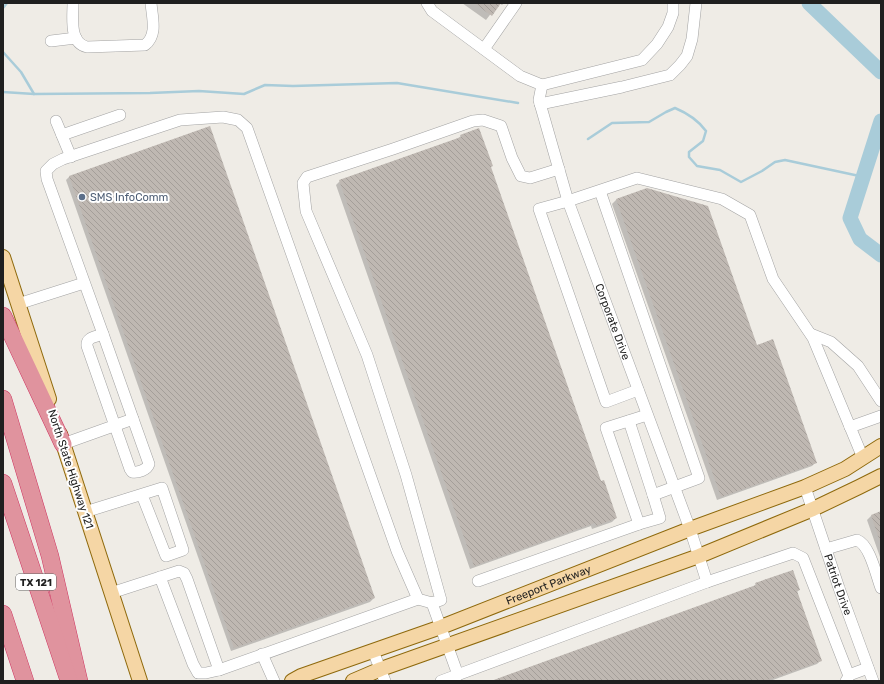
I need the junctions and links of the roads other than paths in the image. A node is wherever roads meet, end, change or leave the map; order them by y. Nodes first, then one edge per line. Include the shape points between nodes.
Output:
1 (73, 3) edge
2 (151, 3) edge
3 (427, 3) edge
4 (516, 3) edge
5 (673, 3) edge
6 (696, 3) edge
7 (76, 38) junction
8 (51, 41) dead end
9 (484, 49) junction
10 (542, 85) junction
11 (540, 104) junction
12 (120, 115) dead end
13 (56, 121) dead end
14 (62, 136) junction
15 (71, 157) junction
16 (558, 169) junction
17 (600, 191) junction
18 (568, 201) junction
19 (3, 257) edge
20 (84, 283) junction
21 (18, 304) junction
22 (3, 316) edge
23 (103, 334) junction
24 (811, 334) junction
25 (638, 390) junction
26 (3, 399) edge
27 (881, 401) edge
28 (647, 415) junction
29 (881, 416) edge
30 (133, 420) junction
31 (628, 421) junction
32 (115, 426) junction
33 (850, 427) junction
34 (63, 444) junction
35 (881, 446) edge
36 (863, 458) junction
37 (881, 475) edge
38 (3, 483) edge
39 (674, 486) junction
40 (805, 486) junction
41 (142, 495) junction
42 (653, 495) junction
43 (813, 508) junction
44 (85, 512) junction
45 (639, 524) junction
46 (690, 529) junction
47 (826, 548) junction
48 (699, 556) junction
49 (160, 577) junction
50 (478, 581) dead end
51 (707, 582) junction
52 (881, 588) edge
53 (111, 593) junction
54 (418, 599) junction
55 (432, 603) junction
56 (3, 614) edge
57 (441, 627) junction
58 (448, 645) junction
59 (3, 646) edge
60 (373, 651) junction
61 (262, 654) junction
62 (18, 660) junction
63 (868, 668) junction
64 (219, 670) junction
65 (383, 675) edge
66 (458, 675) junction
67 (847, 678) edge
68 (25, 681) edge
69 (68, 681) edge
70 (79, 681) edge
71 (140, 681) edge
72 (274, 681) edge
73 (292, 681) edge
74 (353, 681) edge
75 (442, 681) edge
76 (873, 681) edge

1 - 7 street via 73,30
2 - 7 street via 152,37 145,44 87,47 80,44
3 - 9 street via 432,11
4 - 9 street
5 - 10 street via 673,13 668,27 658,44 642,60
6 - 11 street via 692,39 687,56 670,75
7 - 8 street
9 - 10 street via 520,76
10 - 11 street, Corporate Drive via 538,100
11 - 16 street, Corporate Drive
12 - 14 street
13 - 14 street
14 - 15 street
15 - 20 street via 53,164 46,171 46,179
15 - 54 street via 180,120 223,117 238,120 247,128 395,544
16 - 18 street, Corporate Drive
16 - 55 street via 530,178 521,176 501,126 483,120 473,120 307,178 302,183 306,211 366,355 406,475 441,600
17 - 18 street
17 - 24 street via 637,178 722,199 750,215 773,279
17 - 39 street via 699,478
18 - 25 street, Corporate Drive
18 - 25 street via 539,209 606,402
19 - 21 main road, North State Highway 121
20 - 21 street
20 - 23 street
21 - 34 main road, North State Highway 121
22 - 34 highway
23 - 30 street
23 - 32 street via 89,339 87,346
24 - 27 street via 831,342 858,366
24 - 33 street
25 - 28 street, Corporate Drive
26 - 70 highway via 50,556
28 - 31 street
28 - 39 street, Corporate Drive
29 - 33 street
30 - 32 street
30 - 32 street via 149,464 144,470 132,472 130,469
31 - 42 street
31 - 45 street via 606,428
32 - 34 street
33 - 36 street
34 - 44 main road, North State Highway 121
35 - 36 main road, Freeport Parkway
36 - 37 main road
36 - 40 main road, Freeport Parkway via 845,469
37 - 43 main road, Freeport Parkway
38 - 69 highway, TX 121
39 - 42 street
39 - 46 street, Corporate Drive
40 - 43 street, Patriot Drive
40 - 46 main road, Freeport Parkway
41 - 41 street via 162,488 183,550 166,556
41 - 44 street
42 - 45 street via 660,518
43 - 47 street, Patriot Drive
43 - 48 main road, Freeport Parkway
44 - 53 main road, North State Highway 121
45 - 50 street
46 - 48 street, Corporate Drive
46 - 57 main road, Freeport Parkway
47 - 52 street via 857,540 862,542 868,551
47 - 63 street, Patriot Drive
48 - 51 street, Corporate Drive
48 - 58 main road, Freeport Parkway
49 - 53 street
49 - 64 street via 192,664 198,673
49 - 64 street via 179,571 184,573
51 - 66 street
51 - 67 street via 793,554 803,558
53 - 71 main road, North State Highway 121
54 - 55 street
54 - 61 street
55 - 57 street
56 - 62 highway
57 - 58 street
57 - 60 main road, Freeport Parkway
58 - 65 main road, Freeport Parkway
58 - 66 street
59 - 62 highway
60 - 65 street
60 - 73 main road, Freeport Parkway
61 - 64 street
61 - 72 street
62 - 68 highway
63 - 67 street
63 - 76 street, Patriot Drive
65 - 74 main road, Freeport Parkway
66 - 75 street

